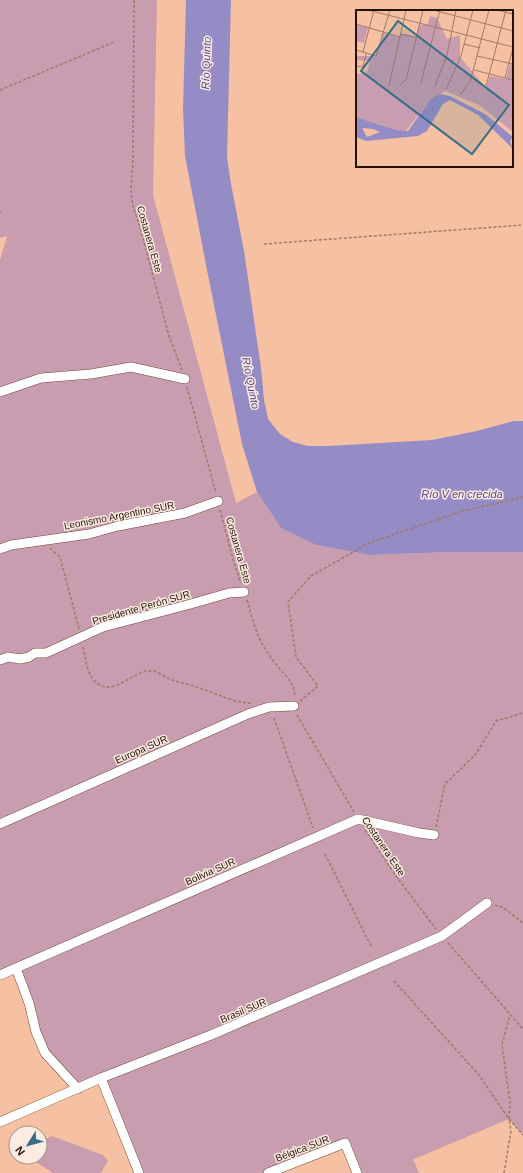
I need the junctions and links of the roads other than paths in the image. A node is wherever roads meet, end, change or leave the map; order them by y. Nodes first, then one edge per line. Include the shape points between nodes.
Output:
1 (185, 379) road end
2 (0, 392) edge
3 (218, 502) road end
4 (0, 549) edge
5 (244, 592) road end
6 (0, 660) edge
7 (294, 706) road end
8 (0, 824) edge
9 (434, 835) road end
10 (487, 903) road end
11 (16, 968) junction
12 (0, 975) edge
13 (101, 1078) junction
14 (78, 1089) junction
15 (0, 1122) edge
16 (138, 1173) edge
17 (268, 1173) edge
18 (357, 1173) edge

1 - 2 street via 131,367 91,374 41,378
3 - 4 street, Leonismo Argentino SUR via 185,513 89,534 11,545
5 - 6 street, Presidente Perón SUR via 229,593 103,627 46,653 35,653 20,659 8,657
7 - 8 street, Europa SUR via 269,707 248,714
9 - 11 street, Bolivia SUR via 358,818
10 - 13 street, Brasil SUR via 442,936 211,1035
11 - 12 street, Bolivia SUR
11 - 14 street via 45,1053
13 - 14 street, Brasil SUR
13 - 16 street
14 - 15 street, Brasil SUR
17 - 18 street, Bélgica SUR via 345,1143

